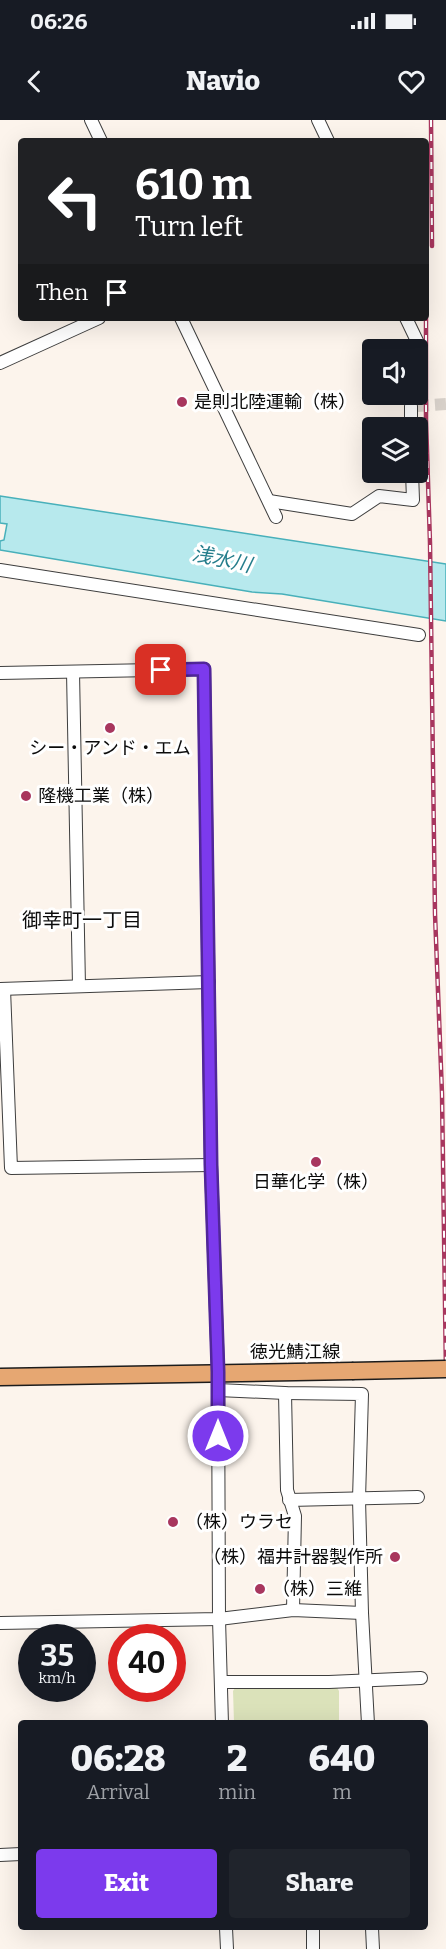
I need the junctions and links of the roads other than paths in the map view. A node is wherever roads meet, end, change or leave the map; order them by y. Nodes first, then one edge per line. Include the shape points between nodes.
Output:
1 (91, 120) edge
2 (318, 120) edge
3 (100, 138) edge
4 (327, 138) edge
5 (92, 321) edge
6 (183, 321) edge
7 (407, 321) edge
8 (416, 339) edge
9 (0, 363) edge
10 (412, 483) edge
11 (269, 501) junction
12 (276, 517) dead end
13 (0, 570) edge
14 (419, 635) dead end
15 (73, 672) junction
16 (0, 673) edge
17 (209, 982) junction
18 (79, 987) junction
19 (2, 989) edge
20 (211, 1165) junction
21 (446, 1369) edge
22 (218, 1372) junction
23 (0, 1377) edge
24 (218, 1390) junction
25 (285, 1393) junction
26 (418, 1497) dead end
27 (359, 1499) junction
28 (289, 1500) junction
29 (293, 1610) junction
30 (362, 1613) junction
31 (219, 1618) junction
32 (0, 1623) edge
33 (421, 1678) dead end
34 (366, 1680) junction
35 (221, 1682) junction
36 (222, 1720) edge
37 (368, 1720) edge
38 (18, 1854) edge
39 (0, 1855) edge
40 (226, 1930) edge
41 (313, 1930) edge
42 (372, 1930) edge
43 (227, 1949) edge
44 (313, 1949) edge
45 (373, 1949) edge

1 - 3 street
2 - 4 street
5 - 9 street
6 - 11 street
7 - 8 street
10 - 11 street via 413,500 379,496 352,513
11 - 12 street
13 - 14 street
15 - 16 street
15 - 17 street via 204,669
15 - 18 street
17 - 18 street
17 - 20 street
18 - 19 street
19 - 20 street via 11,1168
20 - 22 street
21 - 22 main road, 徳光鯖江線, bridge
22 - 23 main road, 徳光鯖江線
22 - 24 street
24 - 25 street
24 - 31 street
25 - 27 street via 362,1394
25 - 28 street
26 - 27 street
27 - 28 street
27 - 30 street
28 - 29 street via 295,1516
29 - 30 street
29 - 31 street
30 - 34 street
31 - 32 street
31 - 35 street
33 - 34 street
34 - 35 street
34 - 37 street
35 - 36 street
38 - 39 street
40 - 43 street
41 - 44 street
42 - 45 street

